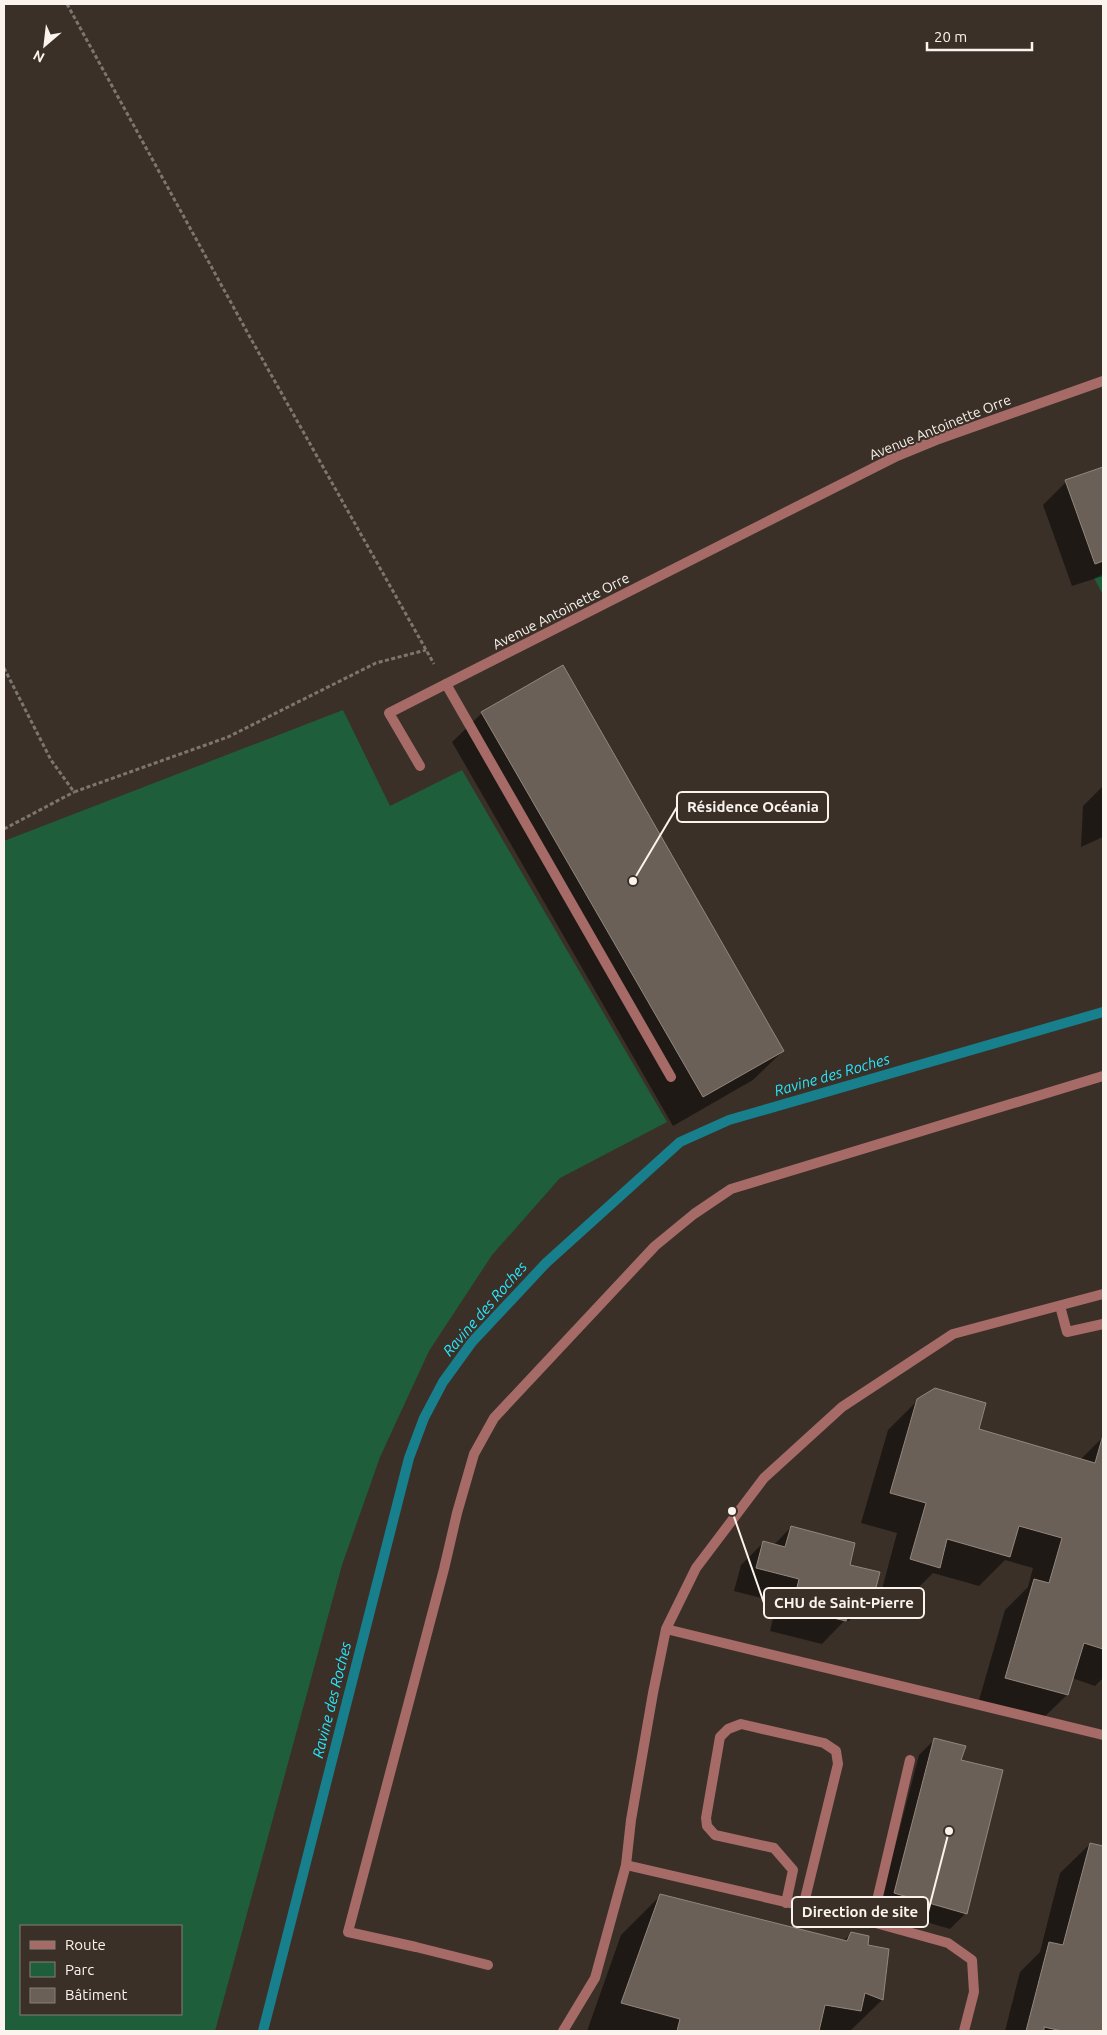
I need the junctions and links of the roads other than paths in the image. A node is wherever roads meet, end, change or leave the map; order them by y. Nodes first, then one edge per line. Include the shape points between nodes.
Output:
1 (1103, 381) edge
2 (446, 684) junction
3 (420, 766) dead end
4 (1103, 1076) edge
5 (671, 1077) dead end
6 (1103, 1294) edge
7 (1060, 1306) junction
8 (1103, 1324) edge
9 (666, 1628) junction
10 (1103, 1735) edge
11 (910, 1760) dead end
12 (626, 1865) junction
13 (814, 1865) junction
14 (793, 1870) junction
15 (786, 1903) junction
16 (803, 1907) junction
17 (872, 1922) junction
18 (488, 1965) dead end
19 (563, 2031) edge
20 (964, 2031) edge

1 - 2 street, Avenue Antoinette Orre via 897,456
2 - 3 street, Avenue Antoinette Orre via 389,713
2 - 5 street
4 - 18 street via 731,1189 655,1246 494,1418 474,1454 462,1496 348,1932
6 - 7 street
7 - 8 street via 1067,1332
7 - 9 street via 953,1334 842,1407 764,1478 696,1568
9 - 10 street
9 - 12 street via 631,1820
11 - 17 street
12 - 15 street
12 - 19 street via 594,1978
13 - 14 street
13 - 14 street via 838,1764 836,1751 824,1743 741,1724 728,1729 720,1736 707,1826 715,1835 774,1848
13 - 16 street
14 - 15 street
15 - 16 street
16 - 17 street
17 - 20 street via 948,1943 972,1960 974,1992

